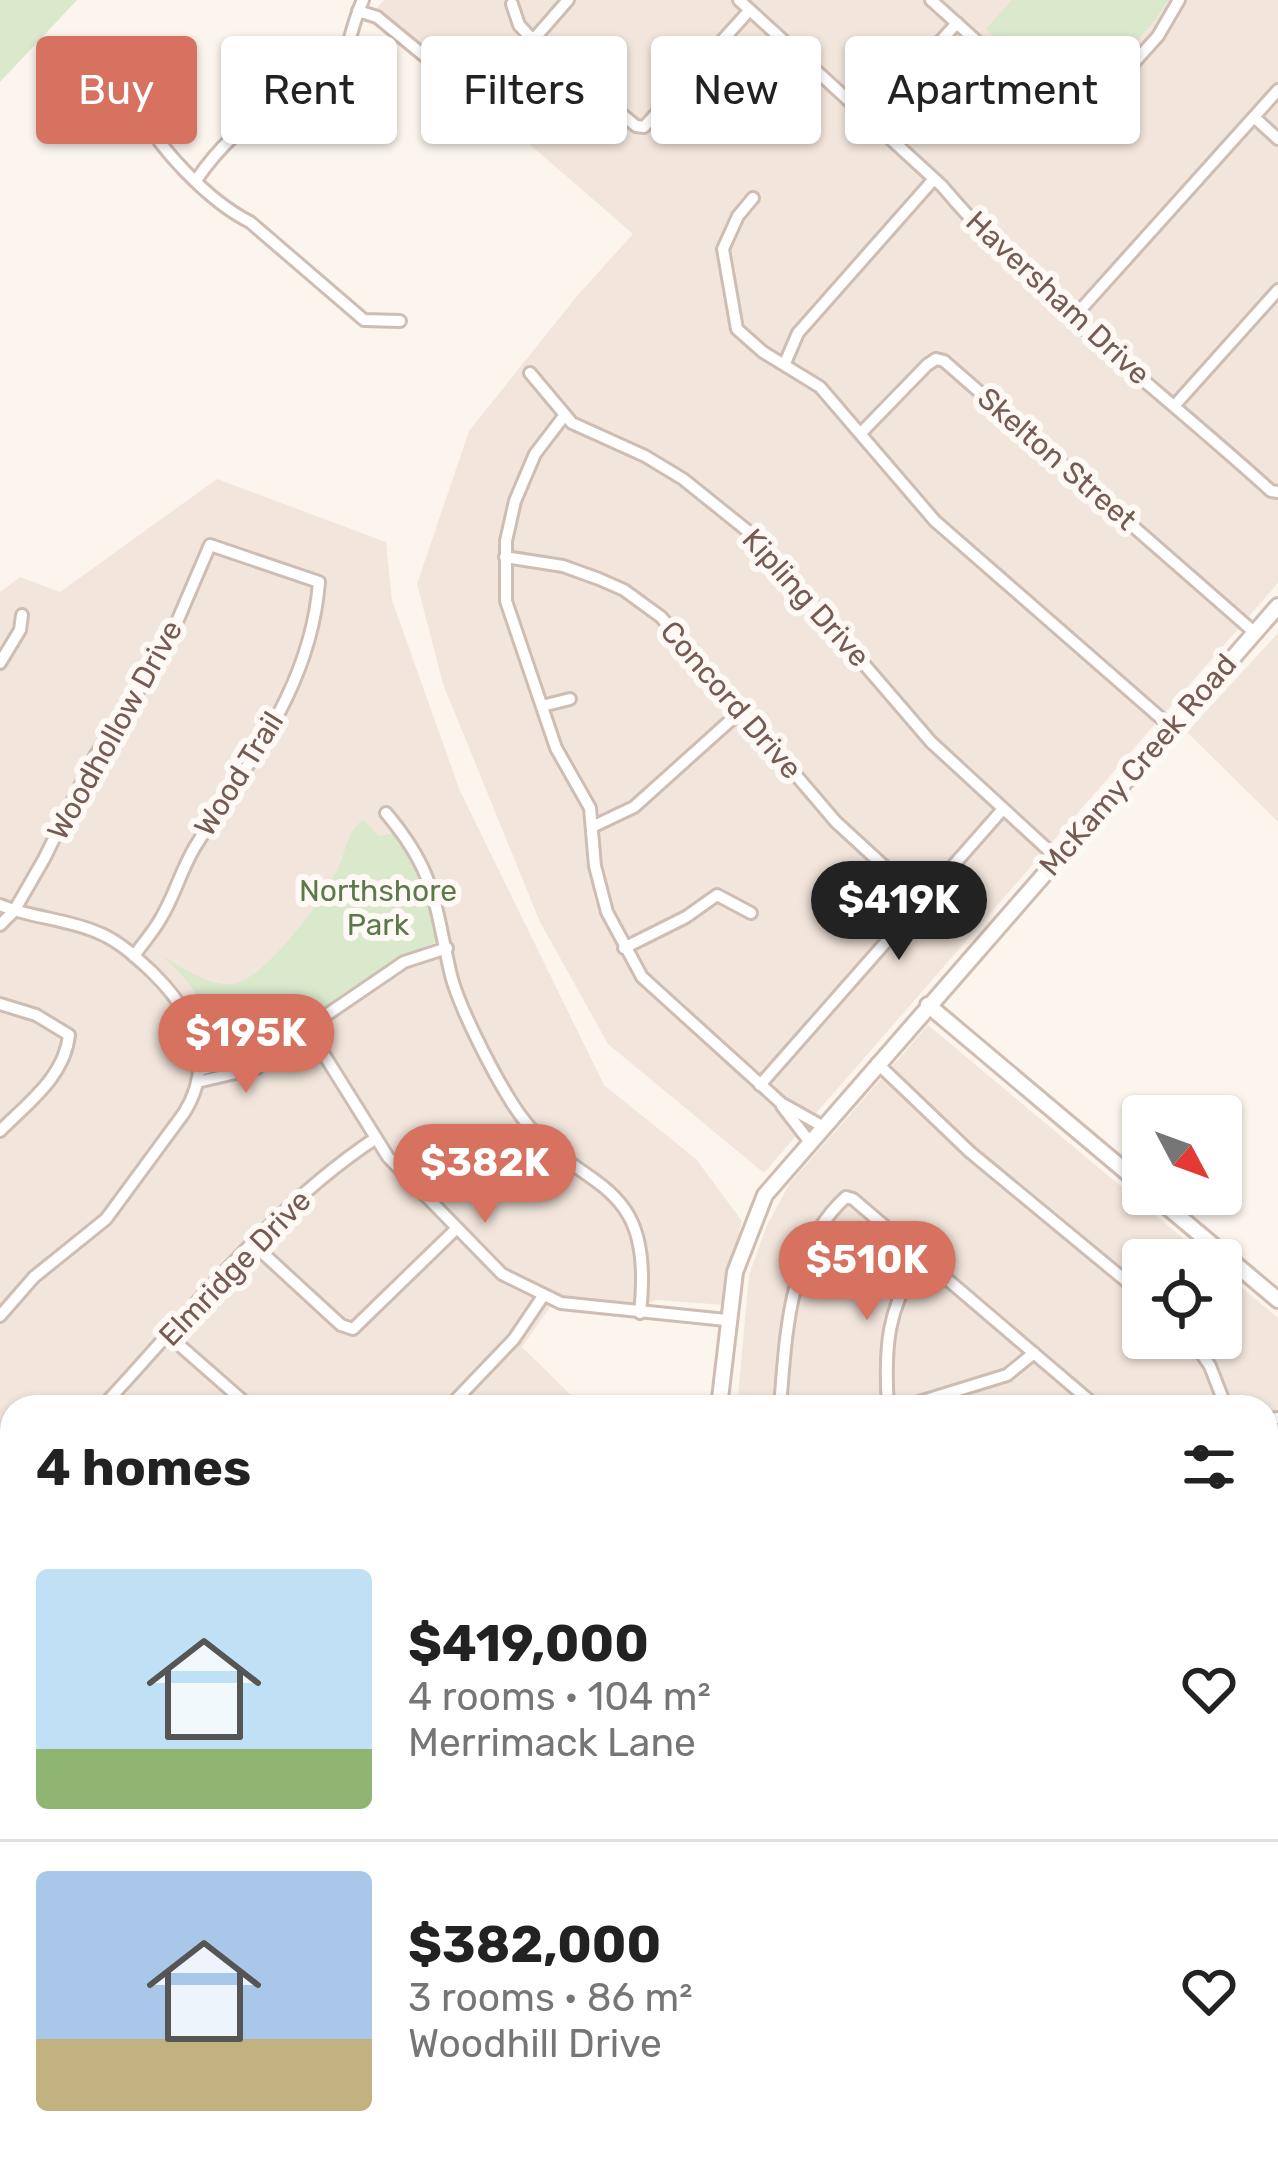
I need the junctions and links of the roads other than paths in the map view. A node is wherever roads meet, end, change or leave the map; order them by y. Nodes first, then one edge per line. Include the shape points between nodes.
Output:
1 (568, 0) edge
2 (739, 0) edge
3 (932, 0) edge
4 (1179, 0) edge
5 (512, 4) dead end
6 (361, 5) edge
7 (748, 12) junction
8 (957, 23) junction
9 (529, 36) edge
10 (536, 36) edge
11 (945, 36) edge
12 (421, 54) edge
13 (1278, 90) edge
14 (845, 100) edge
15 (1254, 117) junction
16 (627, 118) edge
17 (1278, 139) edge
18 (163, 144) edge
19 (894, 144) edge
20 (197, 179) junction
21 (934, 179) junction
22 (753, 198) dead end
23 (1278, 290) edge
24 (1074, 317) junction
25 (400, 321) dead end
26 (785, 363) junction
27 (530, 373) dead end
28 (1175, 404) junction
29 (564, 416) junction
30 (862, 432) junction
31 (1277, 492) edge
32 (505, 556) junction
33 (319, 582) joint
34 (1278, 606) edge
35 (22, 615) dead end
36 (1254, 632) junction
37 (0, 663) edge
38 (569, 699) dead end
39 (542, 706) junction
40 (742, 710) junction
41 (1171, 727) junction
42 (1003, 809) junction
43 (386, 813) dead end
44 (594, 826) junction
45 (1057, 857) junction
46 (922, 901) junction
47 (0, 905) edge
48 (14, 911) junction
49 (751, 913) dead end
50 (0, 925) edge
51 (447, 948) junction
52 (624, 948) junction
53 (134, 956) junction
54 (0, 1004) edge
55 (928, 1005) junction
56 (308, 1029) junction
57 (877, 1063) junction
58 (198, 1076) junction
59 (760, 1085) junction
60 (781, 1102) junction
61 (822, 1126) junction
62 (0, 1130) edge
63 (376, 1138) junction
64 (809, 1141) junction
65 (1122, 1168) edge
66 (1177, 1215) edge
67 (456, 1229) junction
68 (254, 1245) junction
69 (921, 1257) junction
70 (1122, 1278) edge
71 (543, 1296) junction
72 (1278, 1300) edge
73 (640, 1313) junction
74 (0, 1316) edge
75 (726, 1320) junction
76 (169, 1336) junction
77 (1034, 1353) junction
78 (1205, 1359) edge
79 (113, 1395) edge
80 (236, 1395) edge
81 (460, 1395) edge
82 (719, 1395) edge
83 (781, 1395) edge
84 (888, 1395) edge
85 (942, 1395) edge
86 (1083, 1395) edge
87 (1221, 1395) edge

1 - 10 street
2 - 7 street, Haversham Drive
3 - 8 street
4 - 8 street via 1080,123 1060,116
5 - 9 street
6 - 12 street
6 - 20 street via 351,45 327,86 312,100 280,103 236,134
7 - 14 street, Haversham Drive
7 - 16 street via 644,128
8 - 11 street
13 - 15 street
15 - 17 street
15 - 24 street
18 - 20 street
19 - 21 street, Haversham Drive
20 - 25 street via 364,320
21 - 24 street, Haversham Drive
21 - 26 street via 798,333
22 - 26 street via 727,236 726,283 737,329
23 - 28 street
24 - 28 street, Haversham Drive
26 - 30 street
27 - 29 street, Kipling Drive
28 - 31 street, Haversham Drive
29 - 32 street via 524,472
29 - 42 street, Kipling Drive via 683,478 754,536 931,742
30 - 36 street, Skelton Street via 927,365 944,361
30 - 41 street via 935,521
32 - 39 street via 506,602
32 - 40 street, Concord Drive via 563,566 624,590 661,617
33 - 48 street, Woodhollow Drive via 210,545 164,652 95,756
33 - 53 street, Wood Trail via 313,631 270,731
34 - 36 street, McKamy Creek Road
35 - 37 street
36 - 41 street, McKamy Creek Road
38 - 39 street
39 - 44 street
40 - 44 street via 634,807
40 - 46 street, Concord Drive via 836,822
41 - 45 street, McKamy Creek Road
42 - 45 street, Kipling Drive
42 - 46 street
43 - 51 street via 424,866
44 - 52 street via 595,866
45 - 55 street, McKamy Creek Road
46 - 59 street
47 - 48 street
48 - 50 street, Woodhollow Drive
48 - 53 street via 100,933
49 - 52 street via 717,895
51 - 56 street via 404,962
51 - 73 street via 461,1005 515,1108 630,1216 645,1262
52 - 59 street via 642,977
53 - 58 street via 186,1009 197,1035
54 - 62 street via 69,1035 59,1068
55 - 57 street, McKamy Creek Road
55 - 65 street
56 - 58 street via 248,1071
56 - 63 street
57 - 61 street, McKamy Creek Road
57 - 70 street via 970,1153
58 - 74 street via 184,1113 106,1219
59 - 60 street
60 - 61 street
60 - 64 street
61 - 64 street, McKamy Creek Road
63 - 67 street
63 - 68 street, Elmridge Drive
64 - 75 street, McKamy Creek Road via 758,1210
66 - 72 street
67 - 68 street via 352,1329
67 - 71 street via 502,1274
68 - 76 street, Elmridge Drive
69 - 77 street
69 - 83 street via 845,1197 798,1275
69 - 84 street via 893,1306
71 - 73 street
71 - 81 street
73 - 75 street
75 - 82 street, McKamy Creek Road
76 - 79 street, Elmridge Drive
76 - 80 street
77 - 85 street via 1006,1375
77 - 86 street
78 - 87 street

